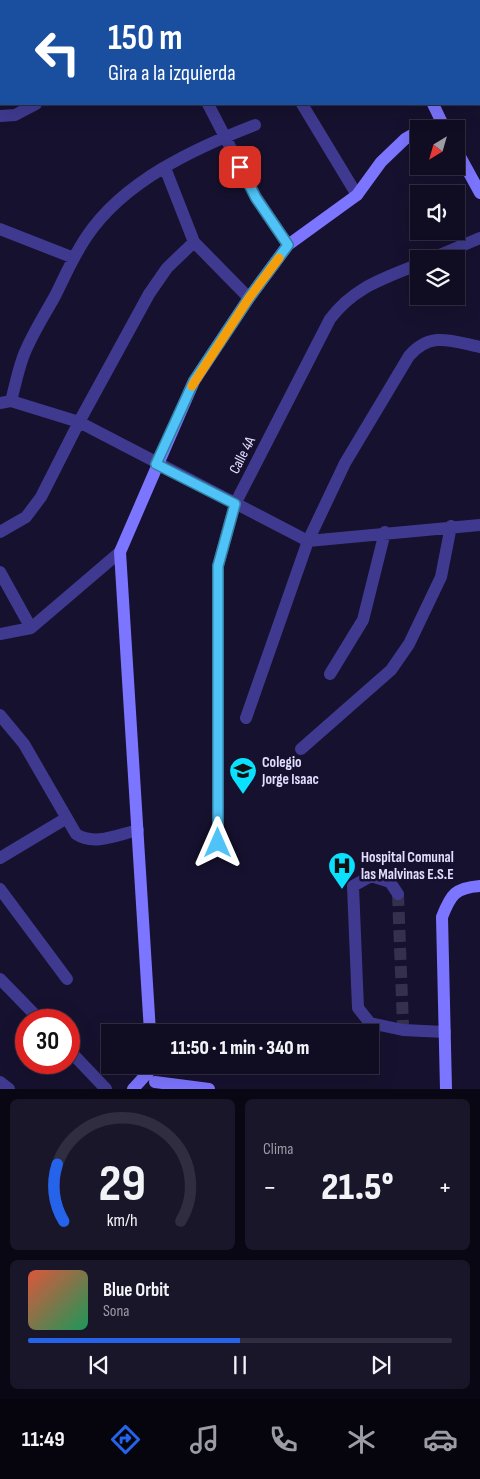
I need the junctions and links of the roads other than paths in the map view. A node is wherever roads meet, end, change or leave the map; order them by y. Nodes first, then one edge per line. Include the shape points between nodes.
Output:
1 (34, 105) edge
2 (208, 105) edge
3 (303, 105) edge
4 (433, 105) edge
5 (1, 116) edge
6 (441, 120) edge
7 (255, 125) dead end
8 (410, 136) edge
9 (224, 137) junction
10 (465, 166) edge
11 (165, 168) junction
12 (480, 193) edge
13 (357, 195) junction
14 (0, 229) edge
15 (480, 238) edge
16 (194, 242) junction
17 (288, 245) junction
18 (451, 250) edge
19 (74, 258) junction
20 (410, 268) edge
21 (249, 298) junction
22 (480, 347) edge
23 (6, 402) edge
24 (79, 422) junction
25 (156, 464) junction
26 (235, 504) junction
27 (480, 524) edge
28 (452, 526) junction
29 (0, 532) edge
30 (385, 532) junction
31 (308, 541) junction
32 (120, 552) junction
33 (0, 572) edge
34 (31, 628) junction
35 (0, 634) edge
36 (330, 674) dead end
37 (0, 716) edge
38 (246, 718) dead end
39 (301, 749) dead end
40 (65, 819) junction
41 (138, 830) junction
42 (218, 843) dead end
43 (0, 858) edge
44 (480, 886) edge
45 (0, 889) edge
46 (398, 894) dead end
47 (0, 979) edge
48 (68, 979) dead end
49 (29, 1009) edge
50 (150, 1024) edge
51 (445, 1032) junction
52 (80, 1062) edge
53 (146, 1074) edge
54 (0, 1082) edge
55 (155, 1085) edge
56 (9, 1089) edge
57 (106, 1089) edge
58 (133, 1089) edge
59 (209, 1089) edge
60 (446, 1089) edge

1 - 5 street via 15,114
2 - 9 street
3 - 13 street
4 - 6 street
7 - 9 street
8 - 13 street via 382,162
9 - 11 street
9 - 17 street via 256,198
10 - 12 street
11 - 16 street
11 - 19 street via 134,188 107,212
13 - 17 street
14 - 19 street
15 - 18 street
16 - 21 street
16 - 24 street via 168,268 149,294
17 - 21 street
19 - 23 street via 23,357
20 - 26 street, Calle 4A via 363,287 343,302 330,319
21 - 25 street via 194,381
22 - 31 street via 440,339 419,344 345,463
23 - 24 street
24 - 25 street
24 - 29 street via 42,497 26,517
25 - 26 street
25 - 32 street
26 - 31 street
26 - 42 street, Calle 4A via 218,566
27 - 28 street
28 - 30 street
28 - 39 street via 441,577 409,644 391,670
30 - 31 street
30 - 36 street via 363,620
31 - 38 street
32 - 34 street
32 - 41 street
33 - 34 street
34 - 35 street
37 - 40 street via 24,744
40 - 41 street via 76,834 93,841
40 - 43 street
41 - 50 street
44 - 51 street via 463,887 449,900 442,917
45 - 48 street
46 - 51 street via 390,882 371,876 353,886 358,1008 370,1023
47 - 49 street
51 - 60 street
52 - 57 street
53 - 58 street
54 - 56 street
55 - 59 street

